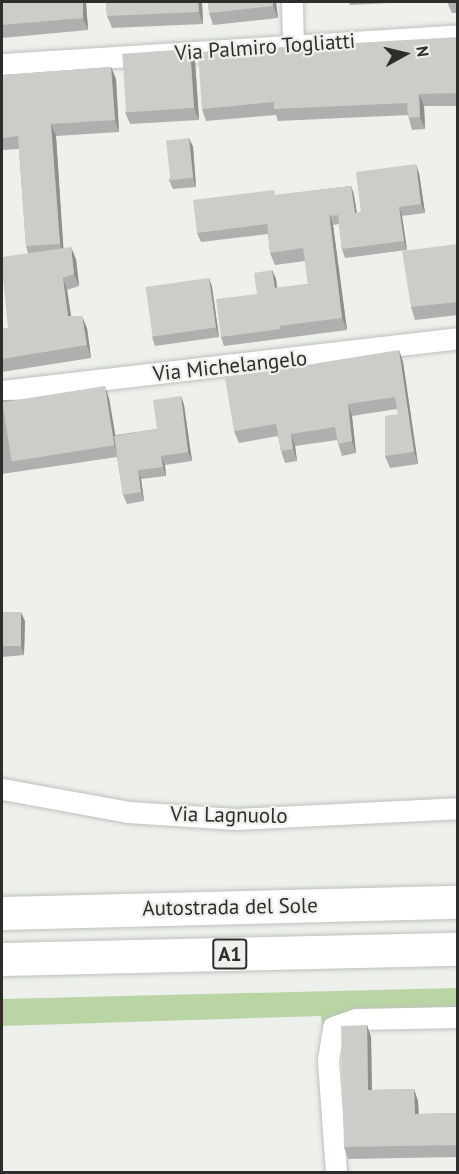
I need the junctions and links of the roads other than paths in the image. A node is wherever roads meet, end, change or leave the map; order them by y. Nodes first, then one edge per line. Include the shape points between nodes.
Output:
1 (292, 2) edge
2 (458, 35) edge
3 (293, 45) junction
4 (2, 64) edge
5 (458, 338) edge
6 (2, 391) edge
7 (2, 789) edge
8 (458, 808) edge
9 (458, 902) edge
10 (2, 912) edge
11 (458, 949) edge
12 (2, 959) edge
13 (458, 1017) edge
14 (336, 1173) edge

1 - 3 street
2 - 3 street, Via Palmiro Togliatti
3 - 4 street, Via Palmiro Togliatti
5 - 6 street, Via Michelangelo
7 - 8 street, Via Lagnuolo via 128,812 236,819
9 - 10 highway, Autostrada del Sole / A1
11 - 12 highway, A1
13 - 14 street via 356,1019 333,1027 328,1060

